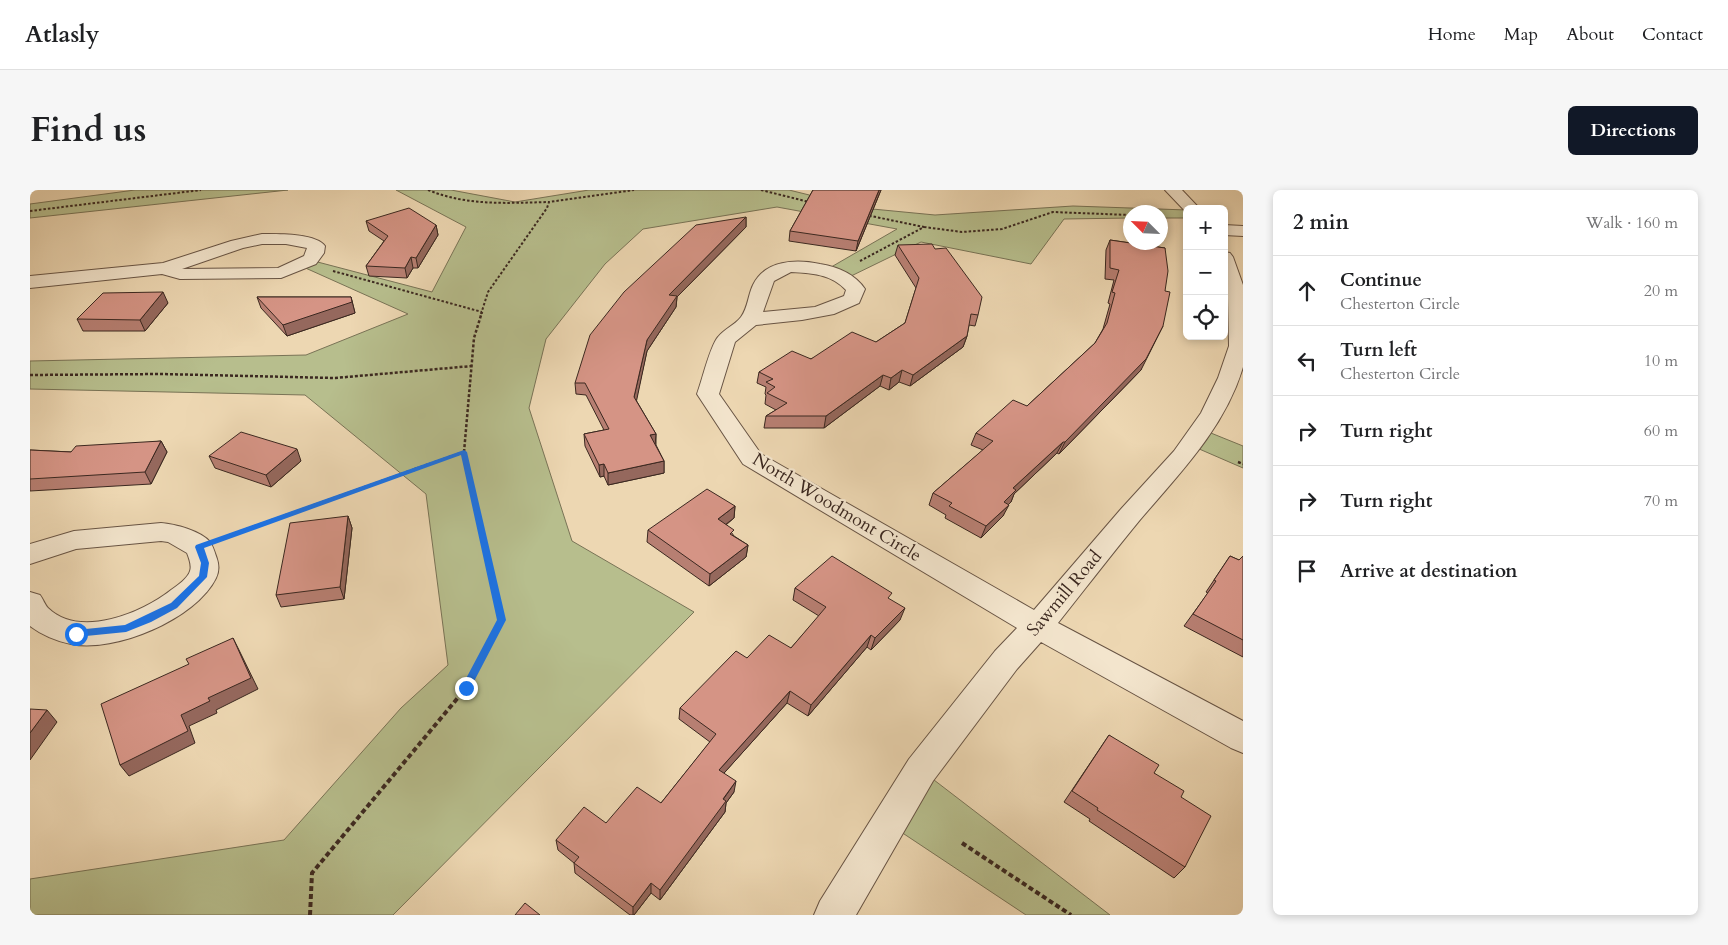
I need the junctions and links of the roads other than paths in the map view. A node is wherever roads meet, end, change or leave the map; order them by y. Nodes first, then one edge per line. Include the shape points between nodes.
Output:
1 (1173, 190) edge
2 (1188, 205) edge
3 (1228, 230) edge
4 (1243, 231) edge
5 (163, 268) junction
6 (1228, 269) edge
7 (30, 282) edge
8 (750, 320) junction
9 (1239, 358) edge
10 (30, 554) edge
11 (30, 602) edge
12 (1038, 626) junction
13 (1243, 738) edge
14 (834, 915) edge

1 - 2 street
3 - 4 street
5 - 5 street via 262,239 286,238 316,246 315,253 305,263 281,273 180,274
5 - 7 street
6 - 9 street, Sawmill Road via 1238,298
8 - 8 street, North Woodmont Circle via 761,287 767,277 779,270 808,267 835,273 847,278 856,289 852,299 837,308
8 - 12 street, North Woodmont Circle via 726,340 708,394 752,459
9 - 12 street, Sawmill Road via 1212,412 1182,456
10 - 11 street via 74,540 161,532 173,533 199,547 205,563 203,577 174,606 126,628 76,634 55,628 37,616
12 - 13 street
12 - 14 street, Sawmill Road via 1006,660 921,770

